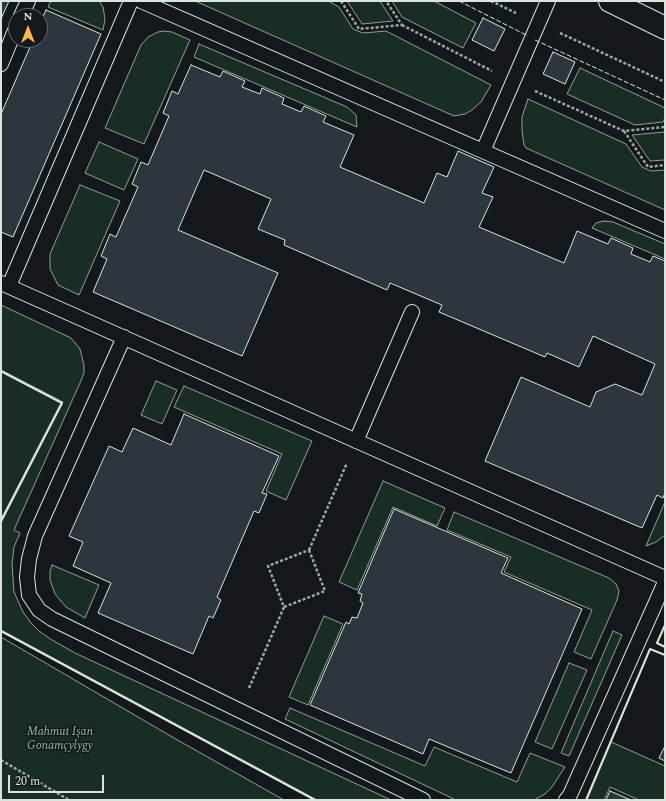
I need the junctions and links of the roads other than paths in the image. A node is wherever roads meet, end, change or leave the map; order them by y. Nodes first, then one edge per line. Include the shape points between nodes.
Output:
1 (131, 1) edge
2 (141, 1) edge
3 (548, 1) edge
4 (610, 1) edge
5 (665, 28) edge
6 (8, 47) edge
7 (1, 64) edge
8 (483, 151) junction
9 (665, 231) edge
10 (5, 284) edge
11 (412, 312) dead end
12 (124, 337) junction
13 (356, 441) junction
14 (665, 578) edge
15 (665, 582) edge
16 (423, 800) edge
17 (566, 800) edge

1 - 10 lane
2 - 8 lane
3 - 8 lane
4 - 5 main road
6 - 7 lane
8 - 9 lane
10 - 12 lane
11 - 13 lane
12 - 13 lane
12 - 16 lane via 35,536 27,576 30,595 39,610 52,619
13 - 14 lane
15 - 17 lane

